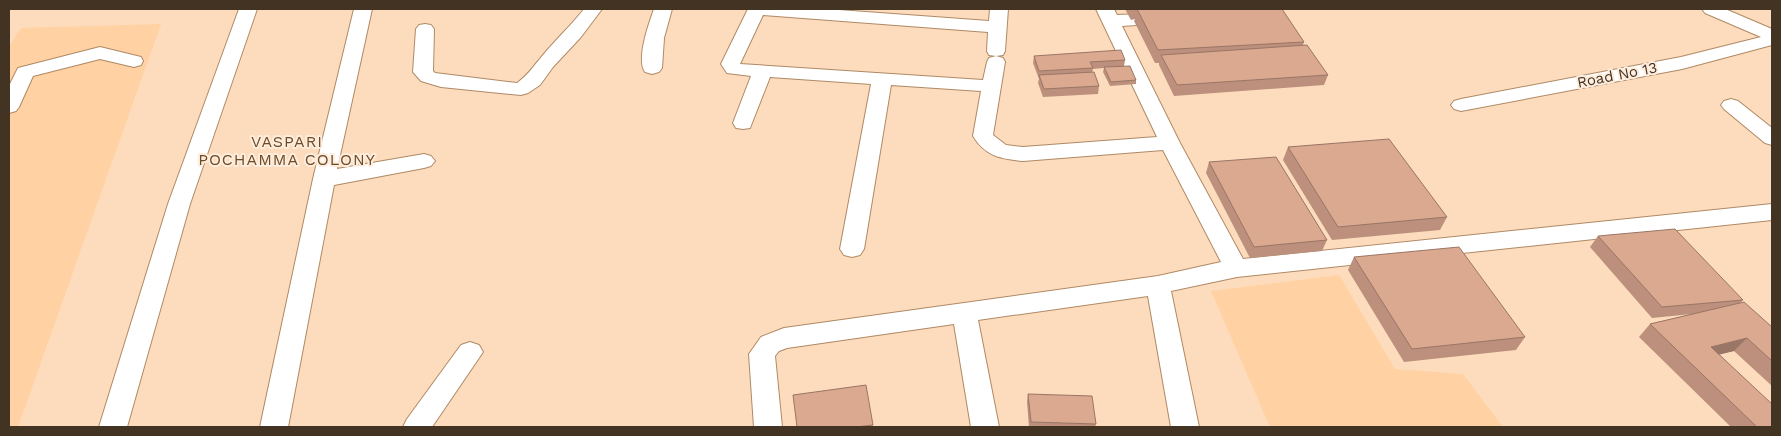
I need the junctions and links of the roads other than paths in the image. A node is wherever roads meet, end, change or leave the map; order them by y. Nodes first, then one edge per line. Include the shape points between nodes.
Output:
1 (248, 9) edge
2 (363, 9) edge
3 (592, 9) edge
4 (663, 9) edge
5 (757, 9) edge
6 (999, 9) edge
7 (1711, 9) edge
8 (852, 13) edge
9 (1108, 15) edge
10 (1179, 17) edge
11 (999, 27) junction
12 (425, 29) dead end
13 (1772, 35) edge
14 (1772, 40) edge
15 (134, 60) dead end
16 (652, 68) dead end
17 (762, 72) junction
18 (882, 79) junction
19 (992, 86) junction
20 (1460, 105) dead end
21 (1730, 105) dead end
22 (9, 107) edge
23 (743, 123) dead end
24 (1772, 138) edge
25 (1170, 144) junction
26 (424, 161) dead end
27 (324, 179) junction
28 (1772, 212) edge
29 (852, 250) dead end
30 (1238, 268) junction
31 (1158, 285) junction
32 (964, 311) junction
33 (470, 352) dead end
34 (113, 427) edge
35 (274, 427) edge
36 (417, 427) edge
37 (768, 427) edge
38 (984, 427) edge
39 (1185, 427) edge

1 - 34 street via 179,204
2 - 27 street
3 - 12 street via 533,82 521,89 428,77 422,72
4 - 16 street via 652,45
5 - 8 street
5 - 17 street via 730,64 734,69
6 - 11 street
7 - 13 street
8 - 11 street
9 - 10 street
9 - 25 street
11 - 19 street
14 - 20 street, Road No 13 via 1682,63
15 - 22 street via 100,52 25,72
17 - 18 street
17 - 23 street
18 - 19 street
18 - 29 street
19 - 25 street via 983,136 990,146 1003,152 1023,154
21 - 24 street
25 - 30 street
26 - 27 street
27 - 35 street
28 - 30 street
30 - 31 street
31 - 32 street
31 - 39 street
32 - 37 street via 811,333 770,344 762,354
32 - 38 street
33 - 36 street

